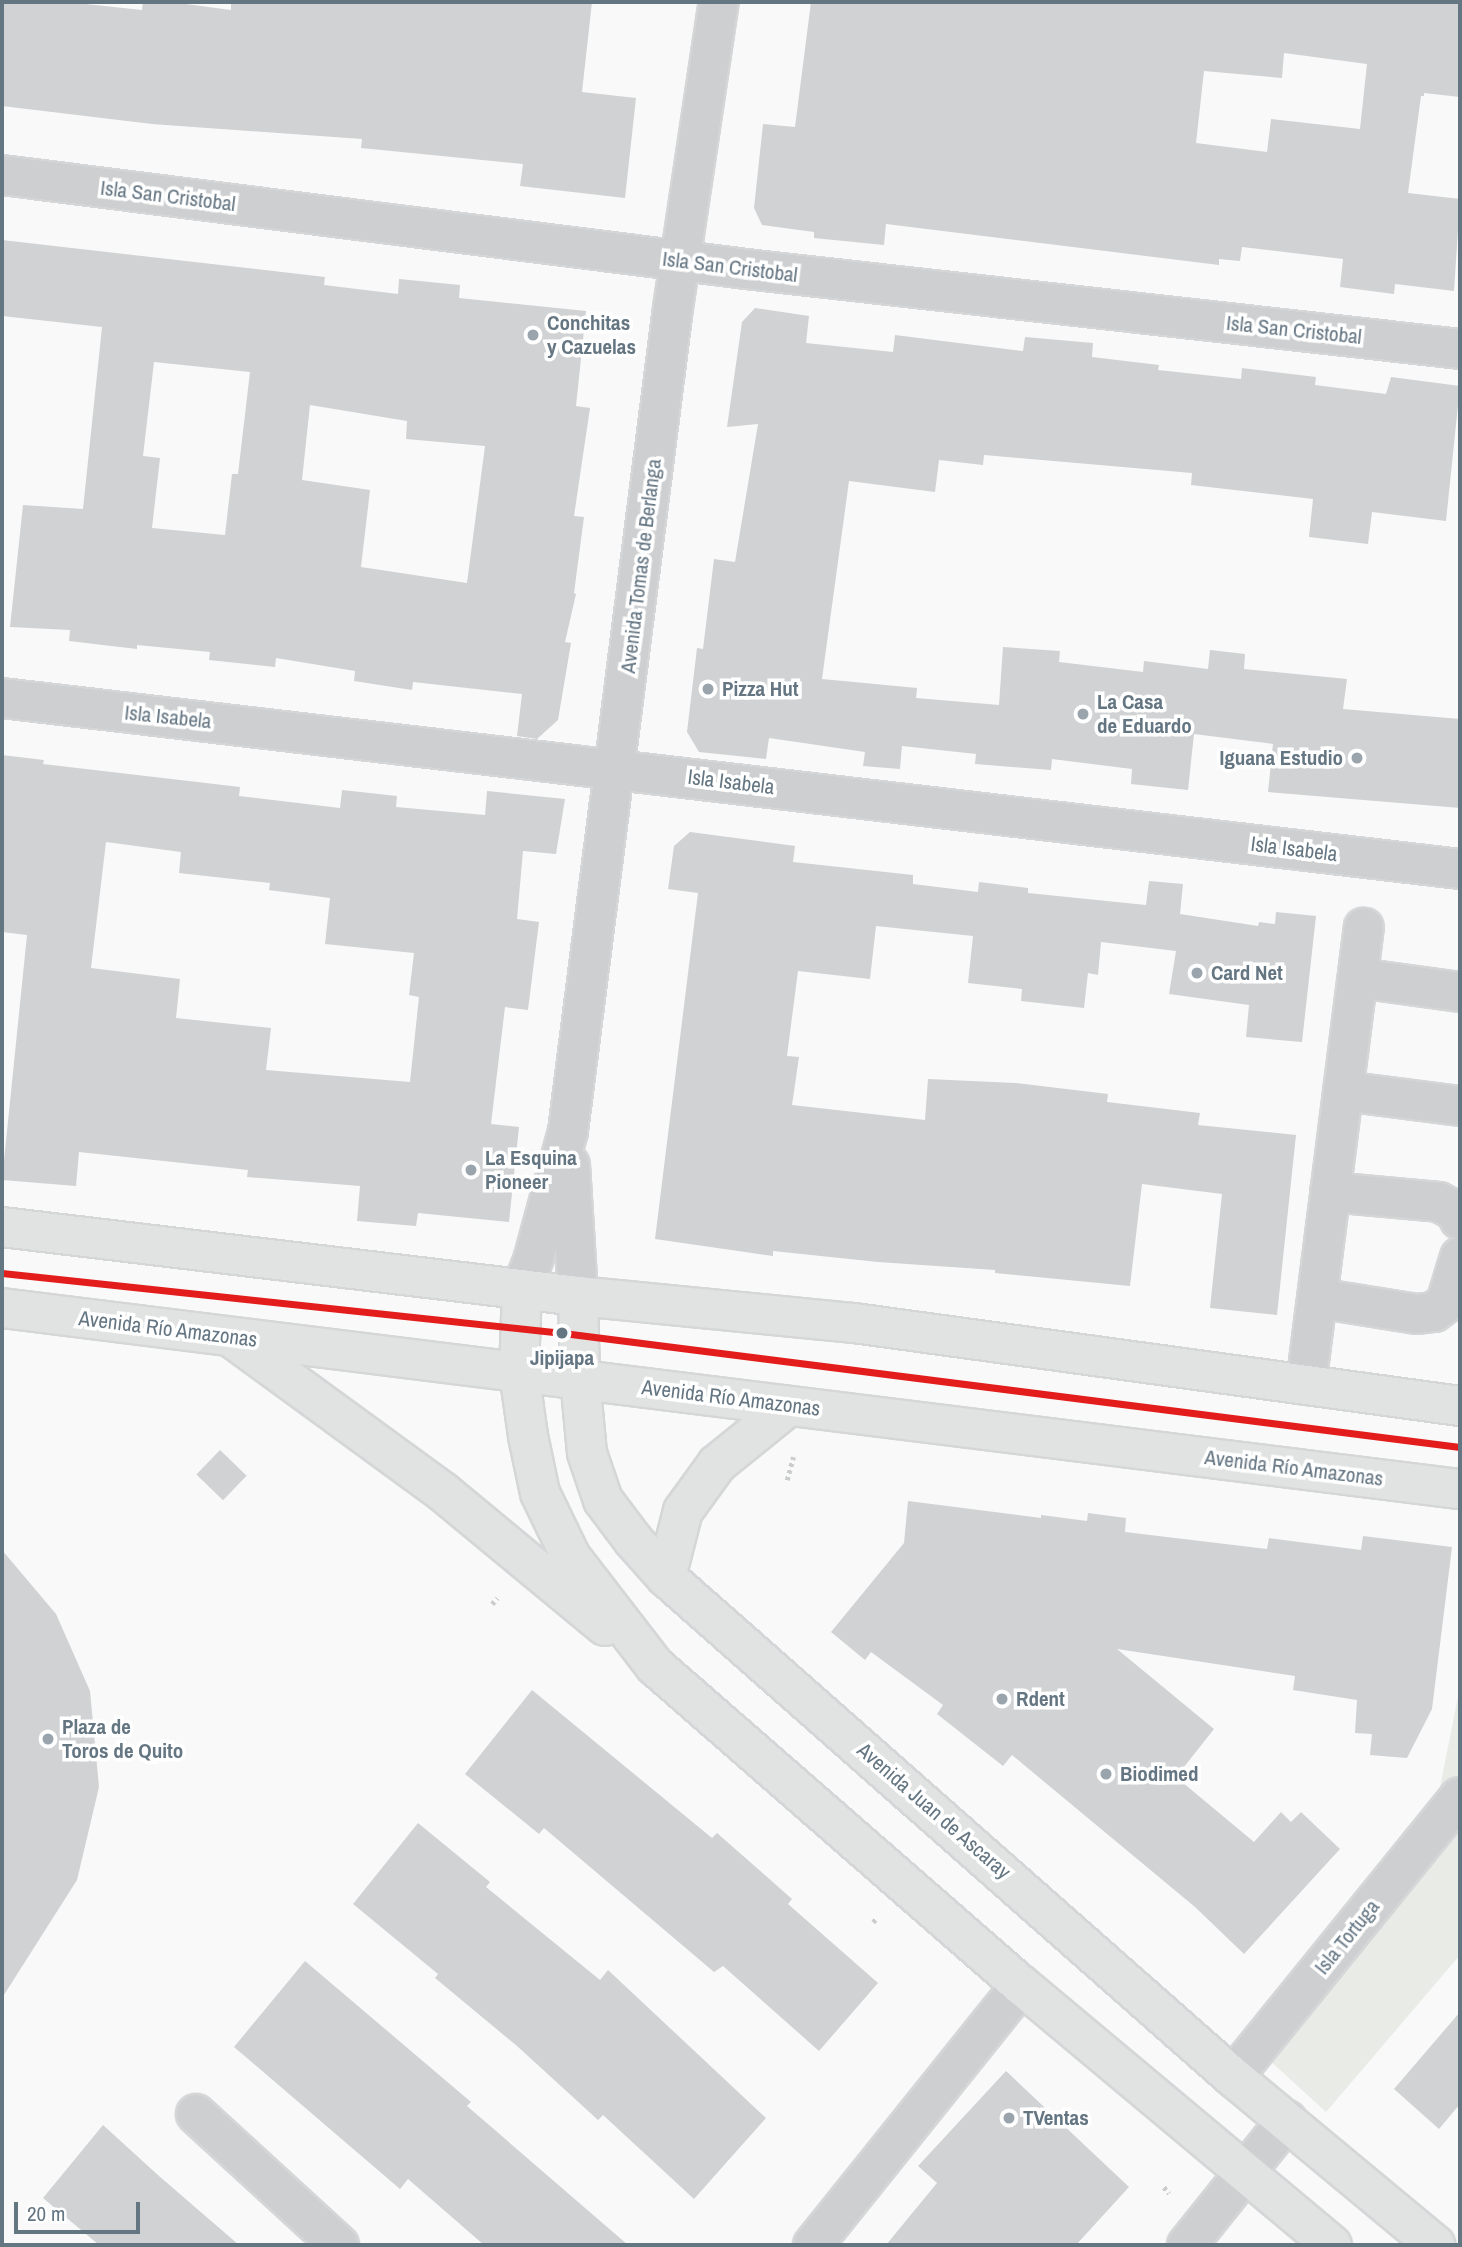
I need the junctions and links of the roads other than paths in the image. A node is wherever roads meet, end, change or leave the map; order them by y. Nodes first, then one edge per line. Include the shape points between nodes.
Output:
1 (719, 2) edge
2 (2, 175) edge
3 (681, 261) junction
4 (1460, 349) edge
5 (2, 698) edge
6 (616, 768) junction
7 (1460, 869) edge
8 (1364, 928) dead end
9 (1357, 978) junction
10 (1460, 992) edge
11 (1343, 1091) junction
12 (1460, 1106) edge
13 (568, 1131) junction
14 (1330, 1192) junction
15 (1460, 1220) edge
16 (2, 1227) edge
17 (1460, 1257) edge
18 (522, 1289) junction
19 (578, 1296) junction
20 (1317, 1298) junction
21 (2, 1308) edge
22 (231, 1336) junction
23 (519, 1372) junction
24 (580, 1379) junction
25 (1306, 1385) junction
26 (789, 1406) junction
27 (1460, 1406) edge
28 (1460, 1489) edge
29 (666, 1577) junction
30 (655, 1666) junction
31 (1460, 1797) edge
32 (1021, 1985) junction
33 (1233, 2077) junction
34 (196, 2114) dead end
35 (1287, 2120) junction
36 (1247, 2170) junction
37 (339, 2245) edge
38 (813, 2245) edge
39 (1187, 2245) edge
40 (1332, 2245) edge
41 (1435, 2245) edge

1 - 3 street, Avenida Tomas de Berlanga
2 - 3 street, Isla San Cristobal
3 - 4 street, Isla San Cristobal
3 - 6 street, Avenida Tomas de Berlanga
5 - 6 street, Isla Isabela
6 - 7 street, Isla Isabela
6 - 13 street, Avenida Tomas de Berlanga
8 - 9 street
9 - 10 street
9 - 11 street
11 - 12 street
11 - 14 street
13 - 18 street, Avenida Tomas de Berlanga
13 - 19 street, Avenida Tomas de Berlanga
14 - 15 street via 1438,1202 1455,1211
14 - 20 street
16 - 18 main road
17 - 20 street via 1446,1303 1434,1312 1417,1314
18 - 19 main road
18 - 23 main road
19 - 24 main road, Avenida Juan de Ascaray
19 - 25 main road via 854,1323
20 - 25 street
21 - 22 main road, Avenida Río Amazonas
22 - 23 main road, Avenida Río Amazonas
22 - 30 main road via 443,1492
23 - 24 main road, Avenida Río Amazonas
23 - 30 main road via 540,1493 571,1557
24 - 26 main road, Avenida Río Amazonas
24 - 29 main road, Avenida Juan de Ascaray via 587,1453 603,1500
25 - 27 main road
26 - 28 main road, Avenida Río Amazonas
26 - 29 main road via 717,1464 682,1511
29 - 33 main road, Avenida Juan de Ascaray
30 - 32 main road
31 - 33 street, Isla Tortuga
32 - 36 main road
32 - 38 street
33 - 35 main road, Avenida Juan de Ascaray
34 - 37 street
35 - 36 street
35 - 41 main road, Avenida Juan de Ascaray
36 - 39 street
36 - 40 main road

